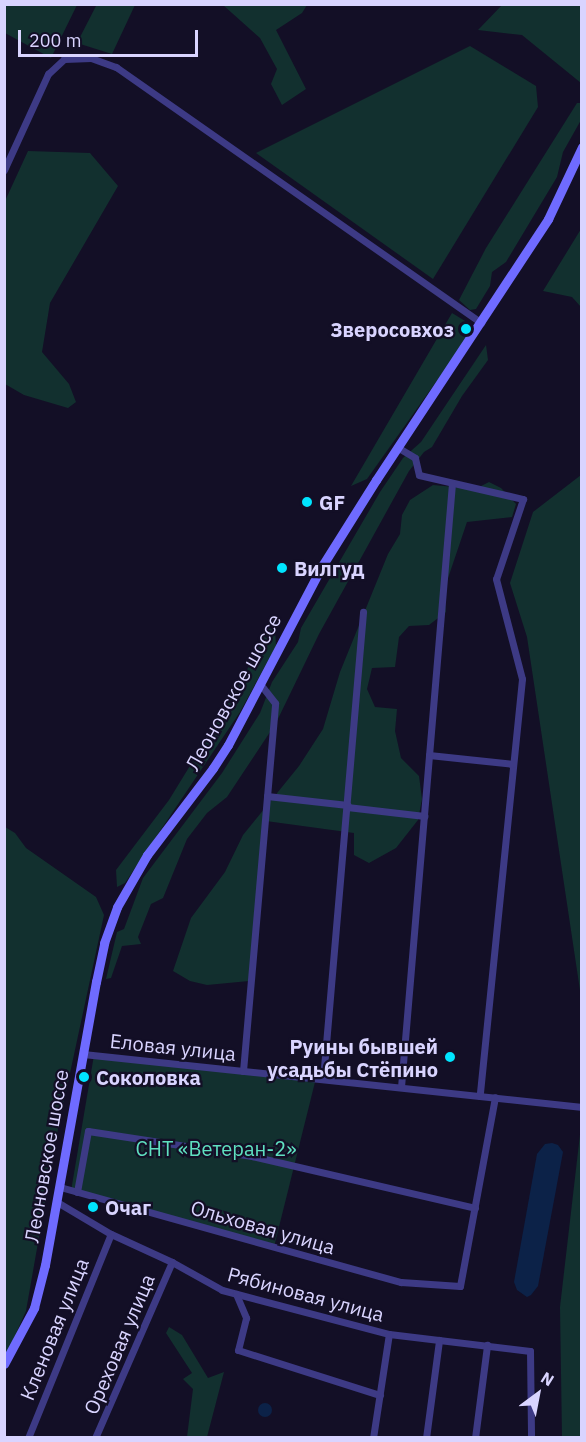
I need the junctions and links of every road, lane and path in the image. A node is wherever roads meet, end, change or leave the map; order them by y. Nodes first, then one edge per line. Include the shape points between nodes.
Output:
1 (582, 147) edge
2 (4, 170) edge
3 (481, 323) junction
4 (397, 447) junction
5 (452, 483) junction
6 (363, 612) dead end
7 (261, 685) junction
8 (429, 754) junction
9 (513, 764) junction
10 (267, 796) junction
11 (347, 806) junction
12 (424, 816) junction
13 (82, 1054) junction
14 (243, 1071) junction
15 (324, 1079) junction
16 (401, 1087) junction
17 (480, 1096) junction
18 (495, 1097) junction
19 (582, 1107) edge
20 (60, 1187) junction
21 (77, 1192) junction
22 (57, 1202) junction
23 (475, 1208) junction
24 (111, 1234) junction
25 (172, 1262) junction
26 (236, 1294) junction
27 (389, 1334) junction
28 (439, 1340) junction
29 (487, 1346) junction
30 (4, 1364) edge
31 (380, 1395) junction
32 (28, 1437) edge
33 (95, 1437) edge
34 (373, 1437) edge
35 (426, 1437) edge
36 (475, 1437) edge
37 (531, 1437) edge

1 - 3 main road, Леоновское шоссе via 548,219
2 - 3 street via 48,74 63,59 91,58 116,67
3 - 4 main road, Леоновское шоссе
4 - 5 street via 415,458 419,475
4 - 7 main road, Леоновское шоссе via 322,566
5 - 8 street
5 - 9 street via 523,499 496,579 522,680
6 - 11 street
7 - 10 street via 275,703
7 - 13 main road, Леоновское шоссе via 213,768 147,855 117,907 104,943
8 - 9 street
8 - 12 street
9 - 17 street
10 - 11 street
10 - 14 street
11 - 12 street
11 - 15 street
12 - 16 street
13 - 14 street, Еловая улица
13 - 20 main road, Леоновское шоссе
14 - 15 street, Еловая улица
15 - 16 street, Еловая улица
16 - 17 street, Еловая улица
17 - 18 street, Еловая улица
18 - 19 street, Еловая улица
18 - 23 street
20 - 21 street, Ольховая улица
20 - 22 main road, Леоновское шоссе
21 - 23 street via 88,1131 252,1156
21 - 23 street, Ольховая улица via 401,1282 460,1286
22 - 24 street, Рябиновая улица
22 - 30 main road, Леоновское шоссе via 34,1308
24 - 25 street, Рябиновая улица
24 - 32 street, Кленовая улица
25 - 26 street, Рябиновая улица
25 - 33 street, Ореховая улица
26 - 27 street, Рябиновая улица
26 - 31 street via 246,1318 238,1350
27 - 28 street, Рябиновая улица
27 - 31 street
28 - 29 street, Рябиновая улица
28 - 35 street
29 - 36 street
29 - 37 street, Рябиновая улица via 530,1351
31 - 34 street

